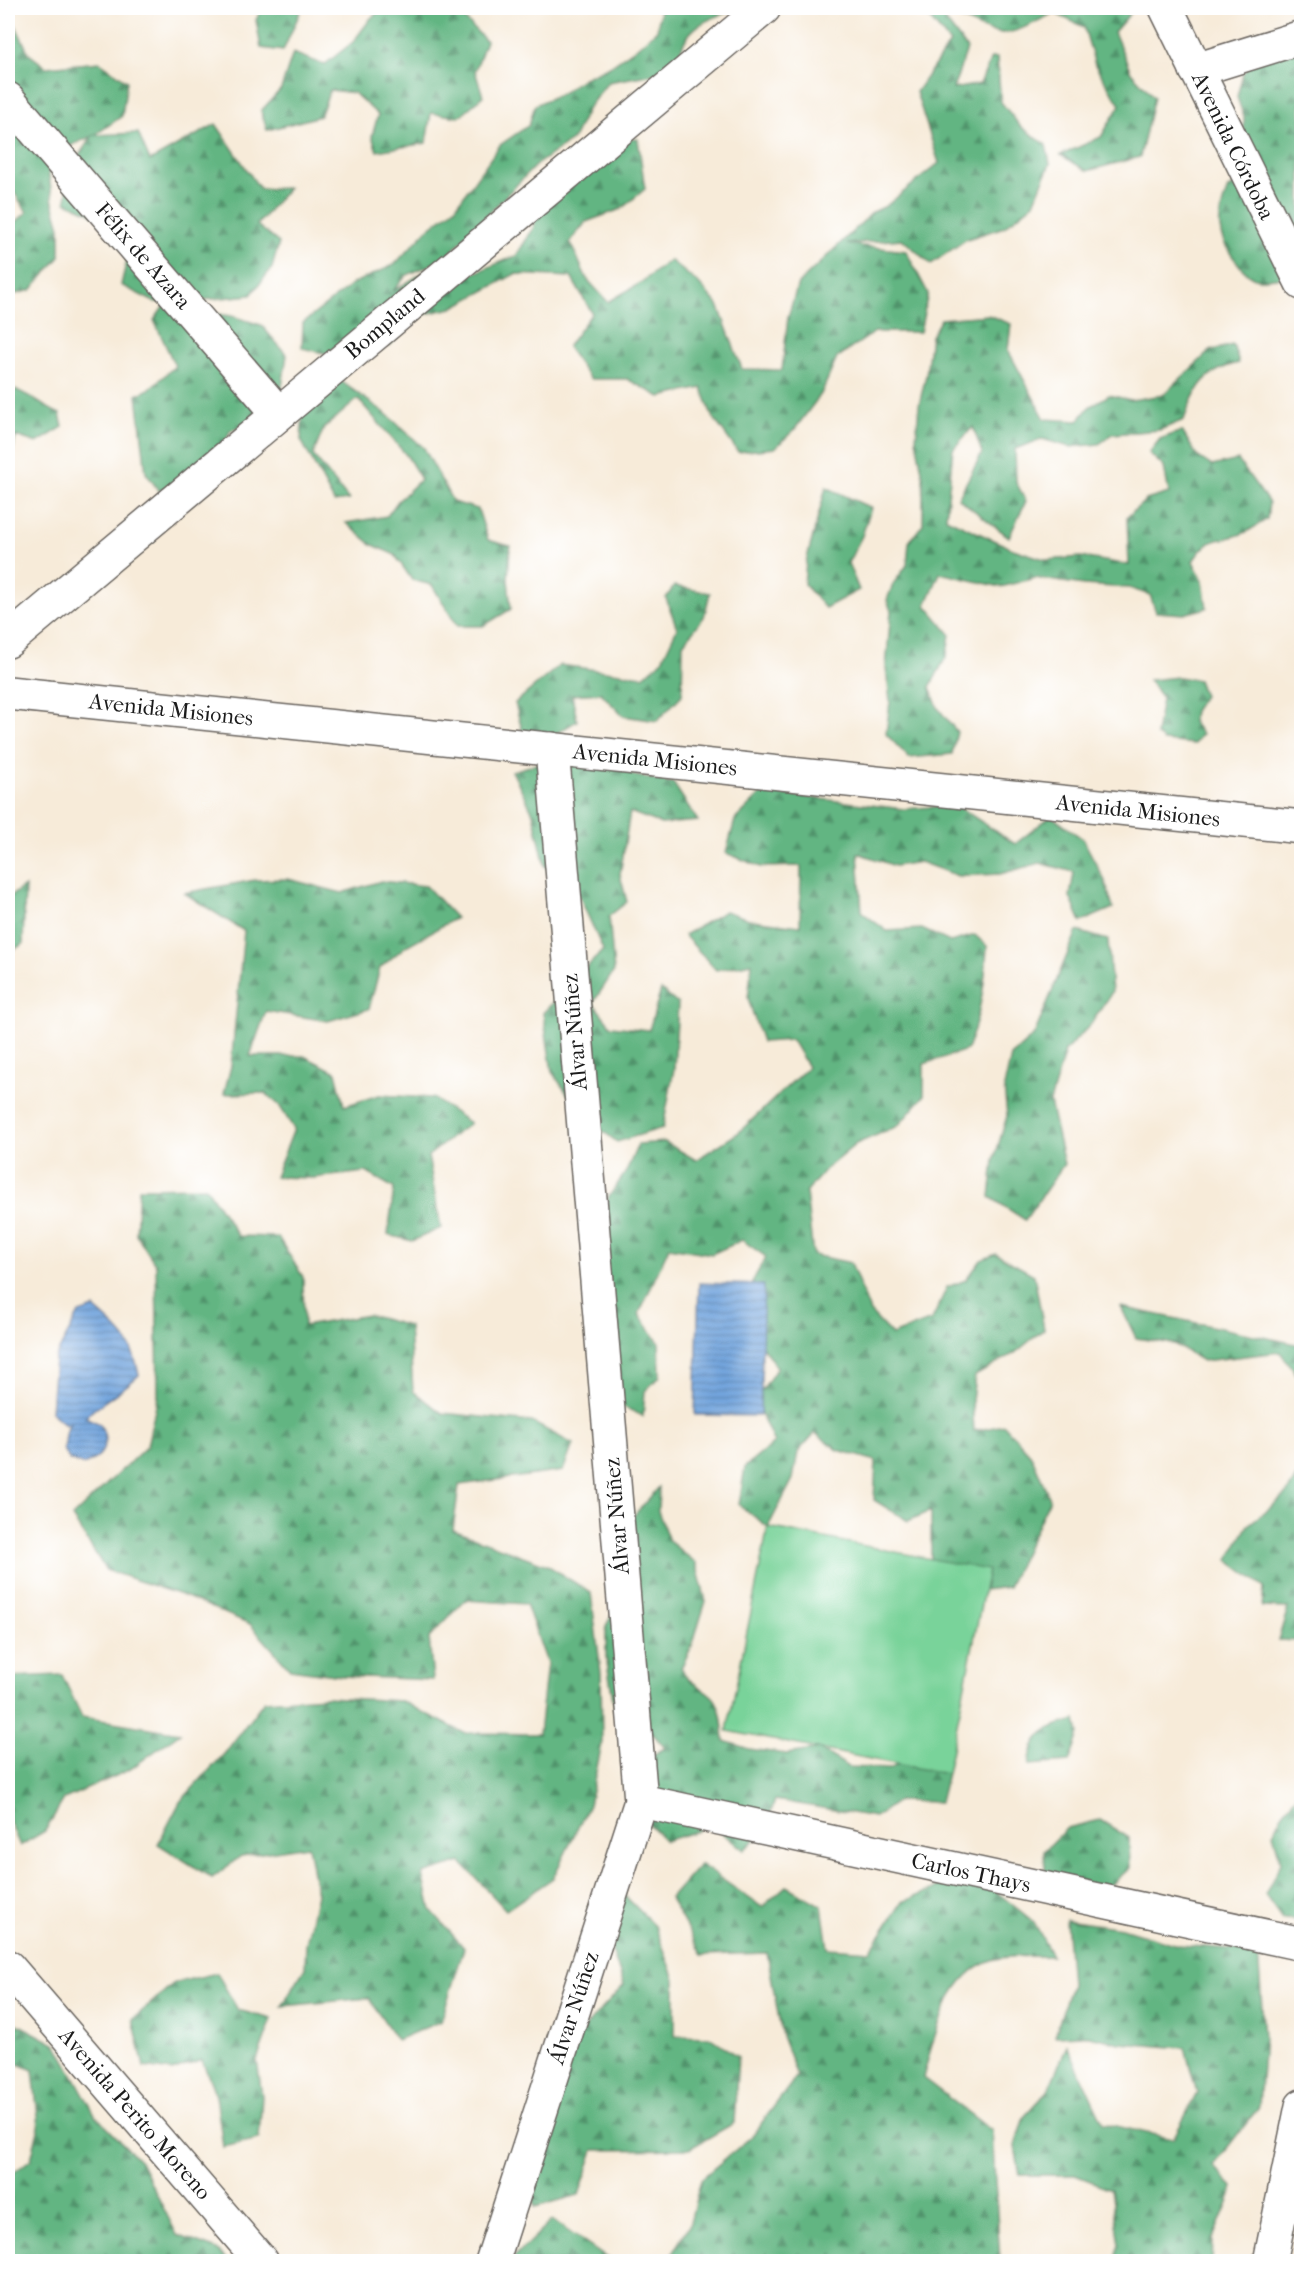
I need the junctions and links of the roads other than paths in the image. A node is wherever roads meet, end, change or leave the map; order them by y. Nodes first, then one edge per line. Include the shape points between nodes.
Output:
1 (764, 8) edge
2 (1166, 8) edge
3 (1302, 37) edge
4 (1196, 70) junction
5 (8, 99) edge
6 (1302, 284) edge
7 (278, 413) junction
8 (8, 641) edge
9 (8, 693) edge
10 (552, 749) junction
11 (1302, 826) edge
12 (641, 1801) junction
13 (1302, 1944) edge
14 (8, 1967) edge
15 (1302, 2106) edge
16 (262, 2262) edge
17 (492, 2262) edge
18 (1270, 2262) edge

1 - 7 street, Bompland
2 - 4 street, Avenida Córdoba
3 - 4 street
4 - 6 street, Avenida Córdoba
5 - 7 street, Félix de Azara
7 - 8 street, Bompland
9 - 10 street, Avenida Misiones
10 - 11 street, Avenida Misiones
10 - 12 street, Álvar Núñez
12 - 13 street, Carlos Thays
12 - 17 street, Álvar Núñez
14 - 16 street, Avenida Perito Moreno
15 - 18 street

